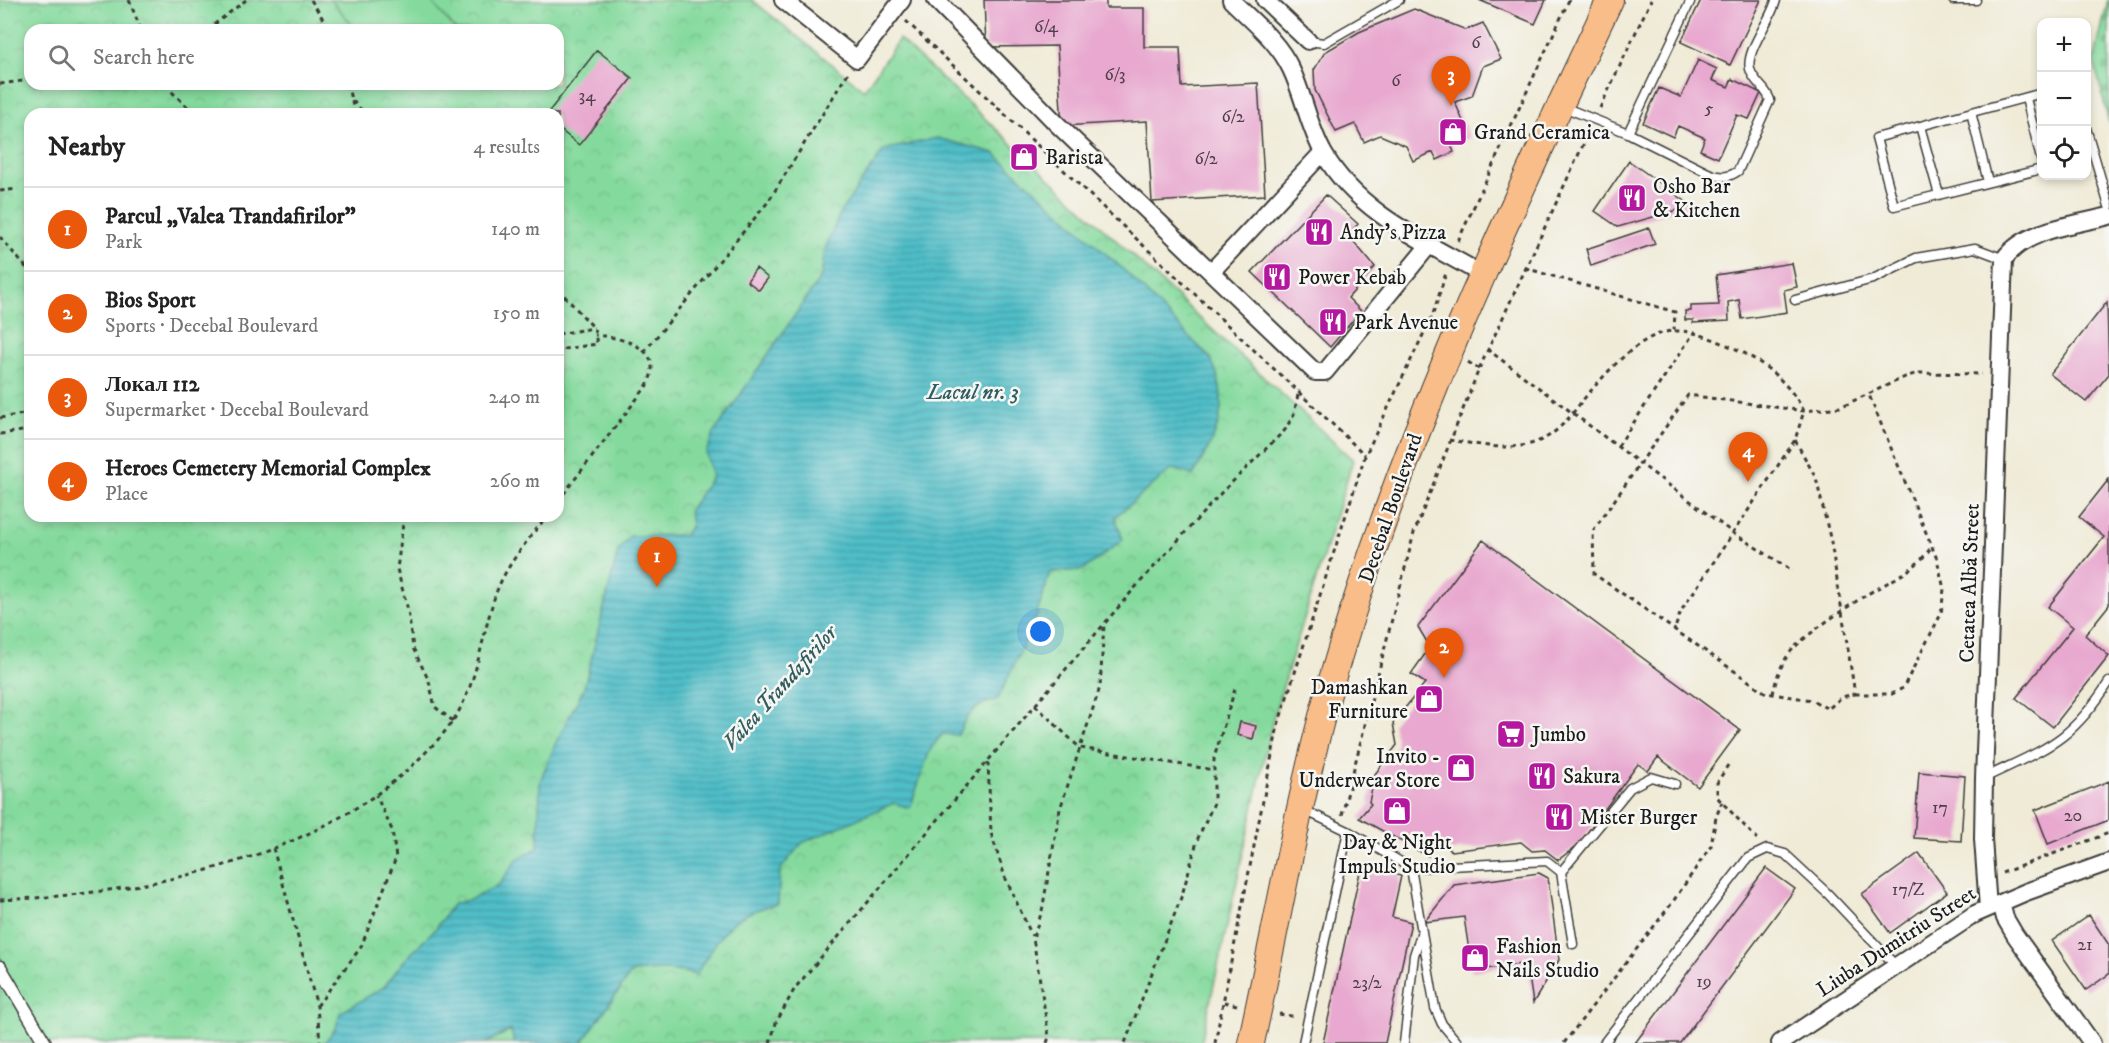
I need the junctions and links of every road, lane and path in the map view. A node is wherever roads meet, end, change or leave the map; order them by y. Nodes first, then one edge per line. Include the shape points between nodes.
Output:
1 (129, 0) edge
2 (246, 0) edge
3 (310, 0) edge
4 (783, 0) edge
5 (936, 0) edge
6 (1231, 0) edge
7 (1265, 0) edge
8 (1400, 0) edge
9 (1651, 0) edge
10 (1691, 0) edge
11 (1776, 0) edge
12 (1953, 0) edge
13 (1976, 0) edge
14 (1607, 2) edge
15 (899, 6) edge
16 (139, 24) edge
17 (215, 24) edge
18 (326, 24) edge
19 (1308, 41) joint
20 (857, 59) junction
21 (24, 81) edge
22 (0, 84) edge
23 (171, 90) edge
24 (349, 90) edge
25 (2037, 95) edge
26 (2026, 98) junction
27 (351, 99) junction
28 (1561, 106) junction
29 (189, 108) edge
30 (353, 108) edge
31 (359, 108) edge
32 (1971, 112) junction
33 (1594, 120) junction
34 (1920, 126) junction
35 (1628, 133) junction
36 (2037, 143) edge
37 (1323, 152) junction
38 (2091, 159) edge
39 (2037, 169) edge
40 (1988, 182) junction
41 (18, 189) dead end
42 (0, 191) edge
43 (1939, 195) junction
44 (2109, 206) edge
45 (2109, 216) edge
46 (0, 237) edge
47 (5, 242) junction
48 (0, 243) edge
49 (1430, 244) junction
50 (2004, 259) junction
51 (24, 265) edge
52 (1524, 268) junction
53 (1212, 271) junction
54 (1483, 275) junction
55 (564, 296) edge
56 (1794, 300) dead end
57 (594, 328) junction
58 (1674, 331) junction
59 (564, 333) edge
60 (1693, 334) junction
61 (595, 335) junction
62 (564, 349) edge
63 (1487, 349) junction
64 (644, 351) junction
65 (2000, 374) junction
66 (1299, 390) junction
67 (1869, 395) junction
68 (1804, 411) junction
69 (1573, 413) junction
70 (24, 414) edge
71 (0, 418) edge
72 (24, 431) edge
73 (0, 434) edge
74 (1449, 440) junction
75 (1795, 440) junction
76 (1618, 446) junction
77 (1365, 456) dead end
78 (1641, 463) junction
79 (564, 493) edge
80 (403, 522) edge
81 (542, 522) edge
82 (1733, 533) junction
83 (1932, 546) junction
84 (1793, 572) dead end
85 (1842, 612) junction
86 (1104, 623) junction
87 (1674, 632) junction
88 (2109, 682) edge
89 (1235, 689) dead end
90 (1773, 694) junction
91 (1855, 694) junction
92 (1035, 705) junction
93 (453, 721) junction
94 (1080, 748) junction
95 (988, 760) junction
96 (1728, 765) dead end
97 (1214, 770) junction
98 (1984, 778) junction
99 (1675, 784) dead end
100 (376, 795) junction
101 (1722, 802) junction
102 (1300, 810) junction
103 (1344, 829) junction
104 (2109, 833) edge
105 (273, 848) junction
106 (1767, 849) junction
107 (2109, 862) edge
108 (1411, 868) junction
109 (1560, 872) junction
110 (1986, 879) junction
111 (0, 900) edge
112 (1995, 905) junction
113 (1422, 930) junction
114 (1033, 938) junction
115 (1573, 944) dead end
116 (1896, 966) junction
117 (0, 967) edge
118 (318, 1005) junction
119 (1299, 1018) dead end
120 (1297, 1026) dead end
121 (45, 1043) edge
122 (320, 1043) edge
123 (770, 1043) edge
124 (1047, 1043) edge
125 (1125, 1043) edge
126 (1251, 1043) edge
127 (1303, 1043) edge
128 (1404, 1043) edge
129 (1458, 1043) edge
130 (1564, 1043) edge
131 (1604, 1043) edge
132 (1780, 1043) edge
133 (2092, 1043) edge

1 - 16 path
2 - 17 path
3 - 18 path
4 - 20 street
5 - 53 street via 1058,125
6 - 37 street via 1276,44 1291,68
7 - 19 street
8 - 19 lane via 1323,43
9 - 33 path
10 - 35 lane
11 - 35 lane via 1749,60 1753,78 1762,84 1770,100 1738,171 1718,176
12 - 13 lane
14 - 28 main road, Decebal Boulevard
15 - 20 street
15 - 66 path
20 - 64 path via 768,202
21 - 22 path
23 - 29 path
24 - 27 path
25 - 26 lane
26 - 32 lane
26 - 36 lane
27 - 30 path
27 - 31 path
28 - 33 lane
28 - 54 main road, Decebal Boulevard
32 - 34 lane
32 - 40 lane
33 - 35 lane
33 - 52 path
34 - 43 lane
34 - 43 lane via 1876,138 1894,206
37 - 49 street via 1342,180 1371,207
37 - 53 street
38 - 44 lane
39 - 40 lane
40 - 43 lane
41 - 42 path
45 - 50 street via 2038,234 2012,249
46 - 47 path
47 - 48 path
47 - 51 path
49 - 53 street via 1342,353 1320,373
49 - 54 street
50 - 56 lane via 1975,248 1916,258 1873,279
50 - 65 street, Cetatea Albă Street
52 - 58 path via 1675,312
52 - 63 path
54 - 102 main road, Decebal Boulevard via 1444,361 1380,532 1329,690
55 - 57 path
57 - 59 path
57 - 61 path
58 - 60 path
58 - 69 path via 1648,340 1623,357
60 - 68 path via 1755,359 1793,390
60 - 76 path
61 - 62 path via 597,344
61 - 64 path via 625,341
63 - 69 path
63 - 74 path
64 - 79 path via 654,370 646,387
65 - 67 path via 1918,373
65 - 98 street, Cetatea Albă Street
66 - 77 path
66 - 86 path via 1294,414 1285,430 1221,493
67 - 68 path via 1840,407
67 - 83 path
68 - 75 path
68 - 78 path via 1688,395
69 - 74 path via 1549,436 1527,445 1492,446
69 - 76 path
70 - 71 path
72 - 73 path
74 - 103 path via 1414,533
75 - 82 path
75 - 85 path via 1816,478
76 - 78 path
78 - 82 path
78 - 87 path via 1593,531 1594,574
80 - 93 path via 397,569 413,648 429,681 435,707
81 - 93 path via 503,578 467,693
82 - 84 path
82 - 87 path via 1681,611
83 - 85 path via 1921,562
83 - 91 path via 1942,576 1944,602 1903,688 1892,694
85 - 90 path via 1794,647 1780,670
85 - 91 path
86 - 92 path
86 - 94 path via 1100,687
87 - 90 path
88 - 98 lane via 2091,710 2061,740
89 - 97 path via 1214,758
90 - 91 path via 1812,700 1828,709
92 - 94 path
92 - 95 path
93 - 100 path via 425,754
94 - 97 path
94 - 114 path via 1060,809 1042,911
95 - 114 path via 991,833 1005,877
95 - 123 path via 795,988
96 - 101 path via 1717,783 1717,797
97 - 125 path via 1214,803
98 - 110 street, Cetatea Albă Street
99 - 109 lane via 1651,777 1630,788
100 - 105 path via 315,831
100 - 118 path via 392,830 396,858 361,948
101 - 106 path
101 - 130 path via 1711,846
102 - 103 lane
102 - 126 main road, Decebal Boulevard
103 - 108 lane
103 - 127 lane
104 - 110 path
105 - 111 path via 133,885
105 - 118 path
106 - 116 lane via 1785,854 1794,862
106 - 131 lane via 1748,858
107 - 112 street, Liuba Dumitriu Street
108 - 109 lane via 1547,861
108 - 113 lane
109 - 115 lane
110 - 112 street, Cetatea Albă Street
112 - 116 street, Liuba Dumitriu Street
112 - 133 street, Cetatea Albă Street
113 - 128 lane via 1414,955
113 - 129 lane via 1435,1008
114 - 124 path
116 - 132 street, Liuba Dumitriu Street
117 - 121 street
118 - 122 path
119 - 120 path

